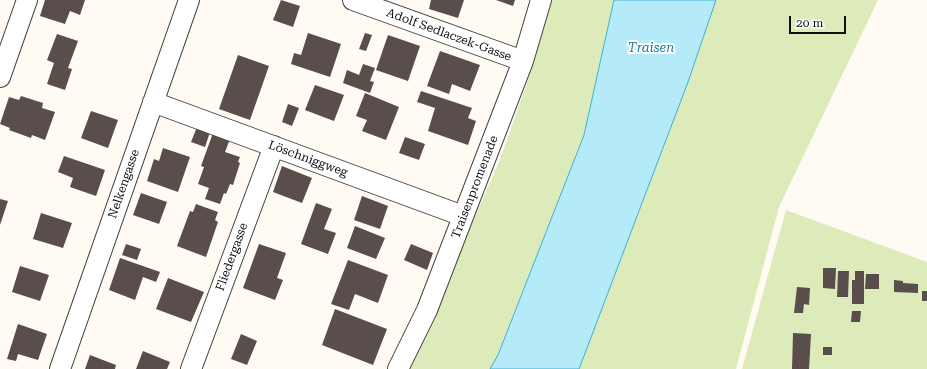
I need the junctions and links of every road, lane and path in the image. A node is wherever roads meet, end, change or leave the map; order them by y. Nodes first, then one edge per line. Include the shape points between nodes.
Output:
1 (27, 0) edge
2 (189, 0) edge
3 (353, 0) edge
4 (541, 0) edge
5 (523, 61) junction
6 (0, 77) edge
7 (153, 102) junction
8 (274, 146) junction
9 (463, 216) junction
10 (60, 369) edge
11 (191, 369) edge
12 (398, 369) edge

1 - 6 street
2 - 7 street, Nelkengasse
3 - 5 street, Adolf Sedlaczek-Gasse
4 - 5 street, Traisenpromenade
5 - 9 street, Traisenpromenade
7 - 8 street, Löschniggweg
7 - 10 street, Nelkengasse
8 - 9 street, Löschniggweg
8 - 11 street, Fliedergasse
9 - 12 street, Traisenpromenade via 427,310

